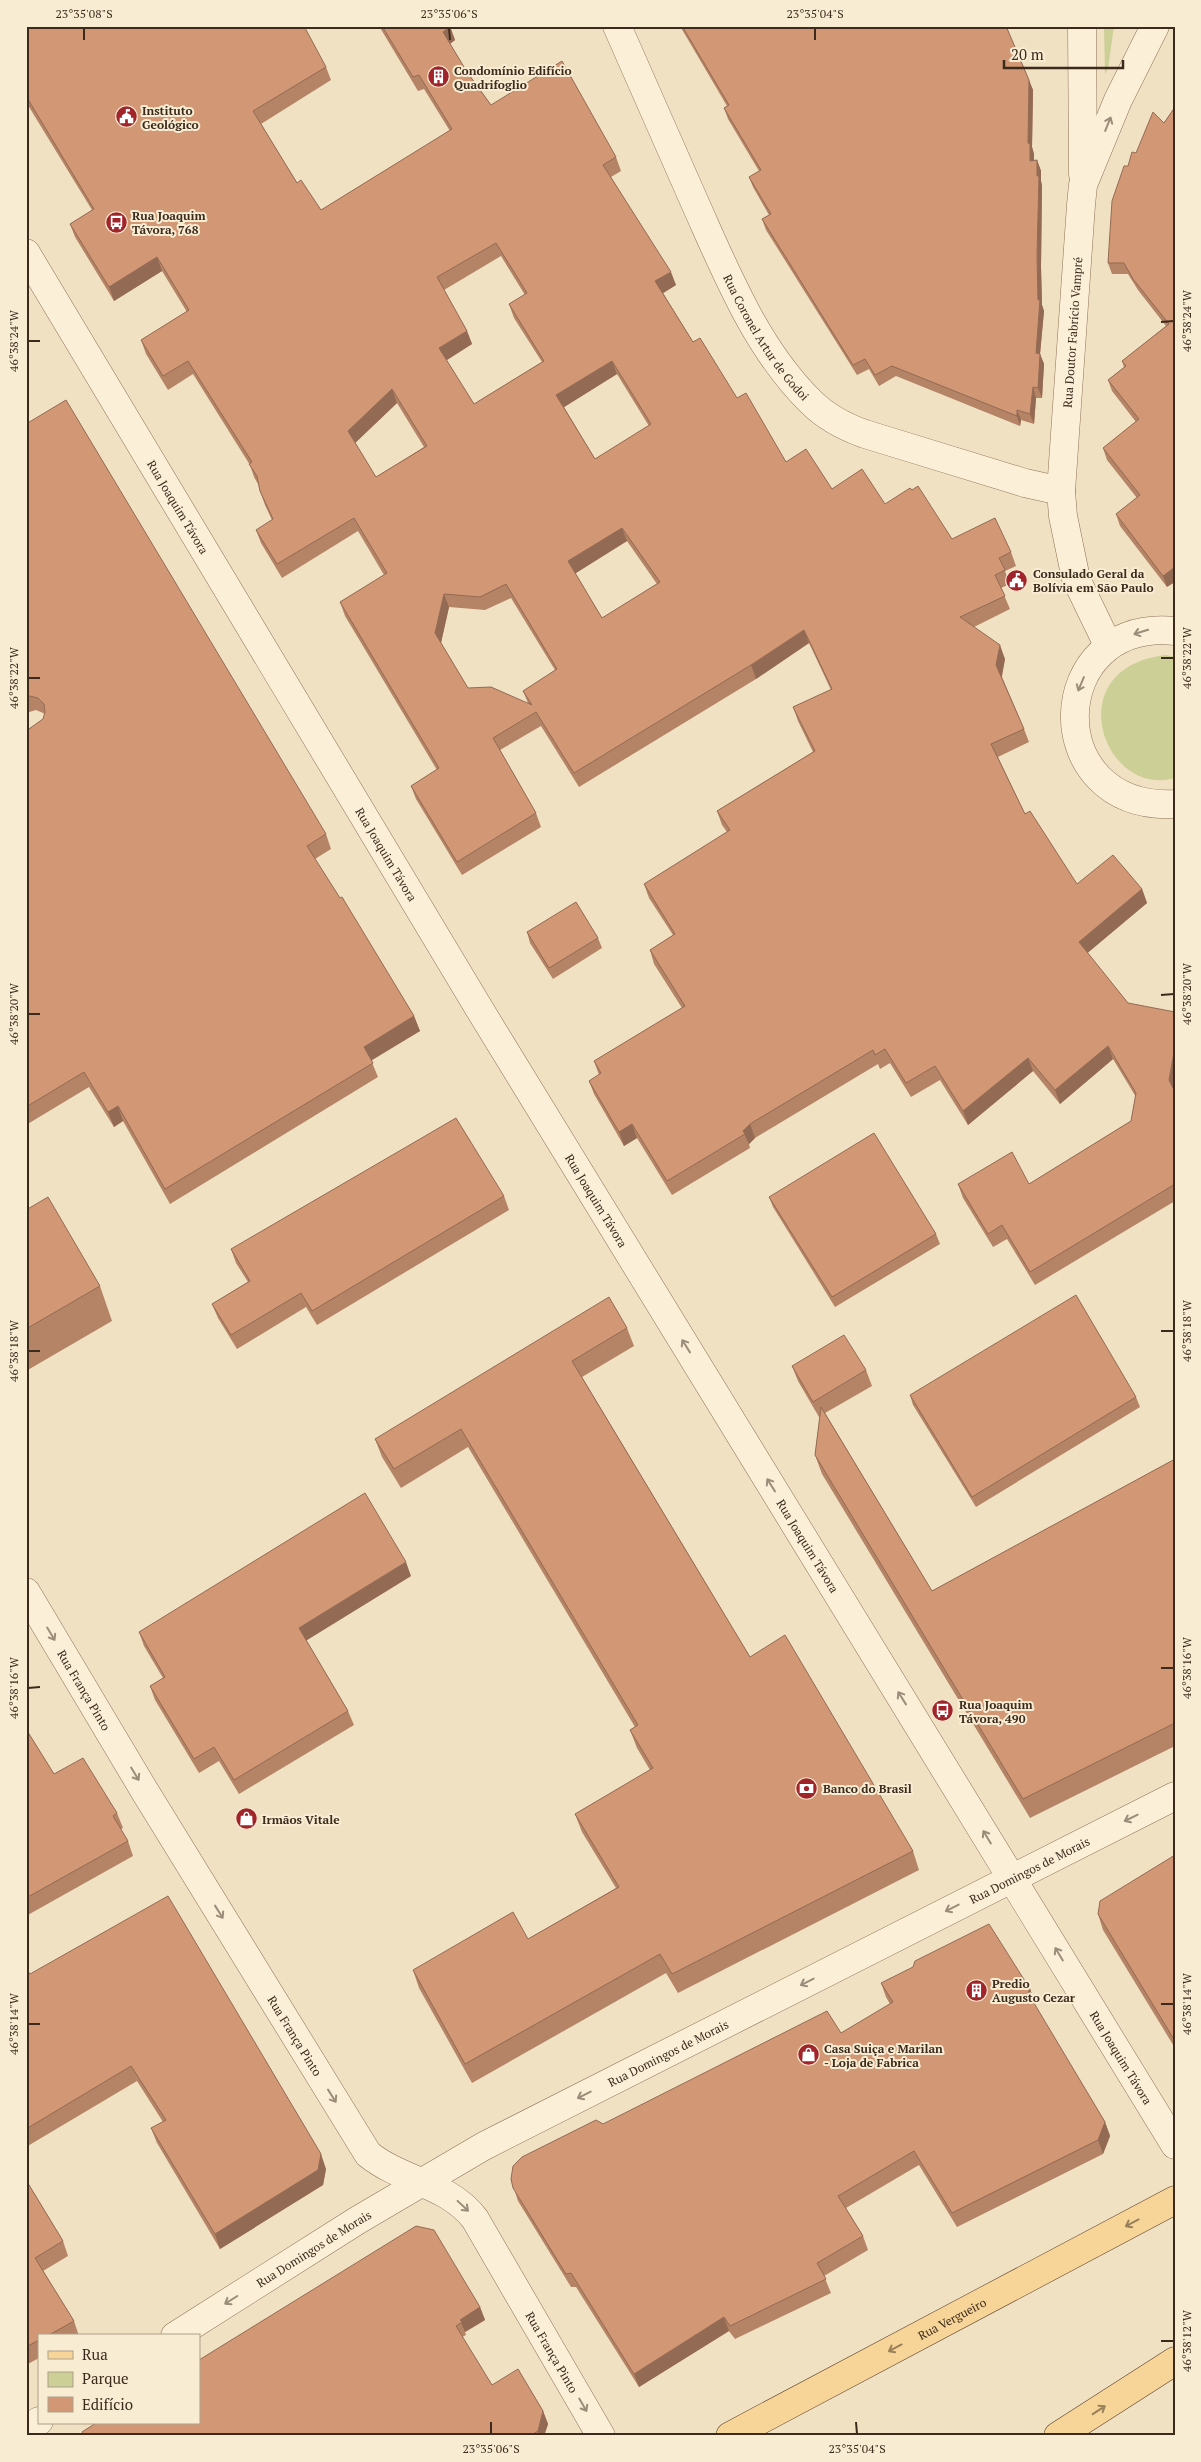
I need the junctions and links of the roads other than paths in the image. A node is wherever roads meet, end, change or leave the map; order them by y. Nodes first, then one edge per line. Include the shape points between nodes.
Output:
1 (617, 26) edge
2 (1082, 26) edge
3 (1155, 26) edge
4 (1083, 185) junction
5 (26, 253) edge
6 (1061, 491) junction
7 (1175, 630) edge
8 (1108, 645) junction
9 (1175, 804) edge
10 (26, 1592) edge
11 (1175, 1796) edge
12 (1012, 1879) junction
13 (1175, 2145) edge
14 (421, 2182) junction
15 (1175, 2200) edge
16 (178, 2334) edge
17 (1175, 2361) edge
18 (38, 2422) edge
19 (26, 2429) edge
20 (601, 2436) edge
21 (730, 2436) edge
22 (1058, 2436) edge

1 - 6 street, Rua Coronel Artur de Godoi via 748,316 776,359 811,402 842,426 1025,483
2 - 4 street
4 -> 3 street, Rua Doutor Fabrício Vampré via 1118,100
4 - 6 street, Rua Doutor Fabrício Vampré
12 -> 5 street, Rua Joaquim Távora via 470,993
6 - 8 street, Rua Doutor Fabrício Vampré via 1076,579
7 -> 8 street via 1150,630
8 -> 9 street via 1088,668 1078,691 1074,716 1077,741 1087,764 1104,784 1125,797 1149,804
10 -> 14 street, Rua França Pinto via 368,2154 380,2164
11 -> 12 street, Rua Domingos de Morais
13 -> 12 street, Rua Joaquim Távora
12 -> 14 street, Rua Domingos de Morais via 484,2146
14 -> 16 street, Rua Domingos de Morais
14 -> 20 street, Rua França Pinto via 466,2206
15 -> 21 main road, Rua Vergueiro
22 -> 17 main road
18 - 19 street

